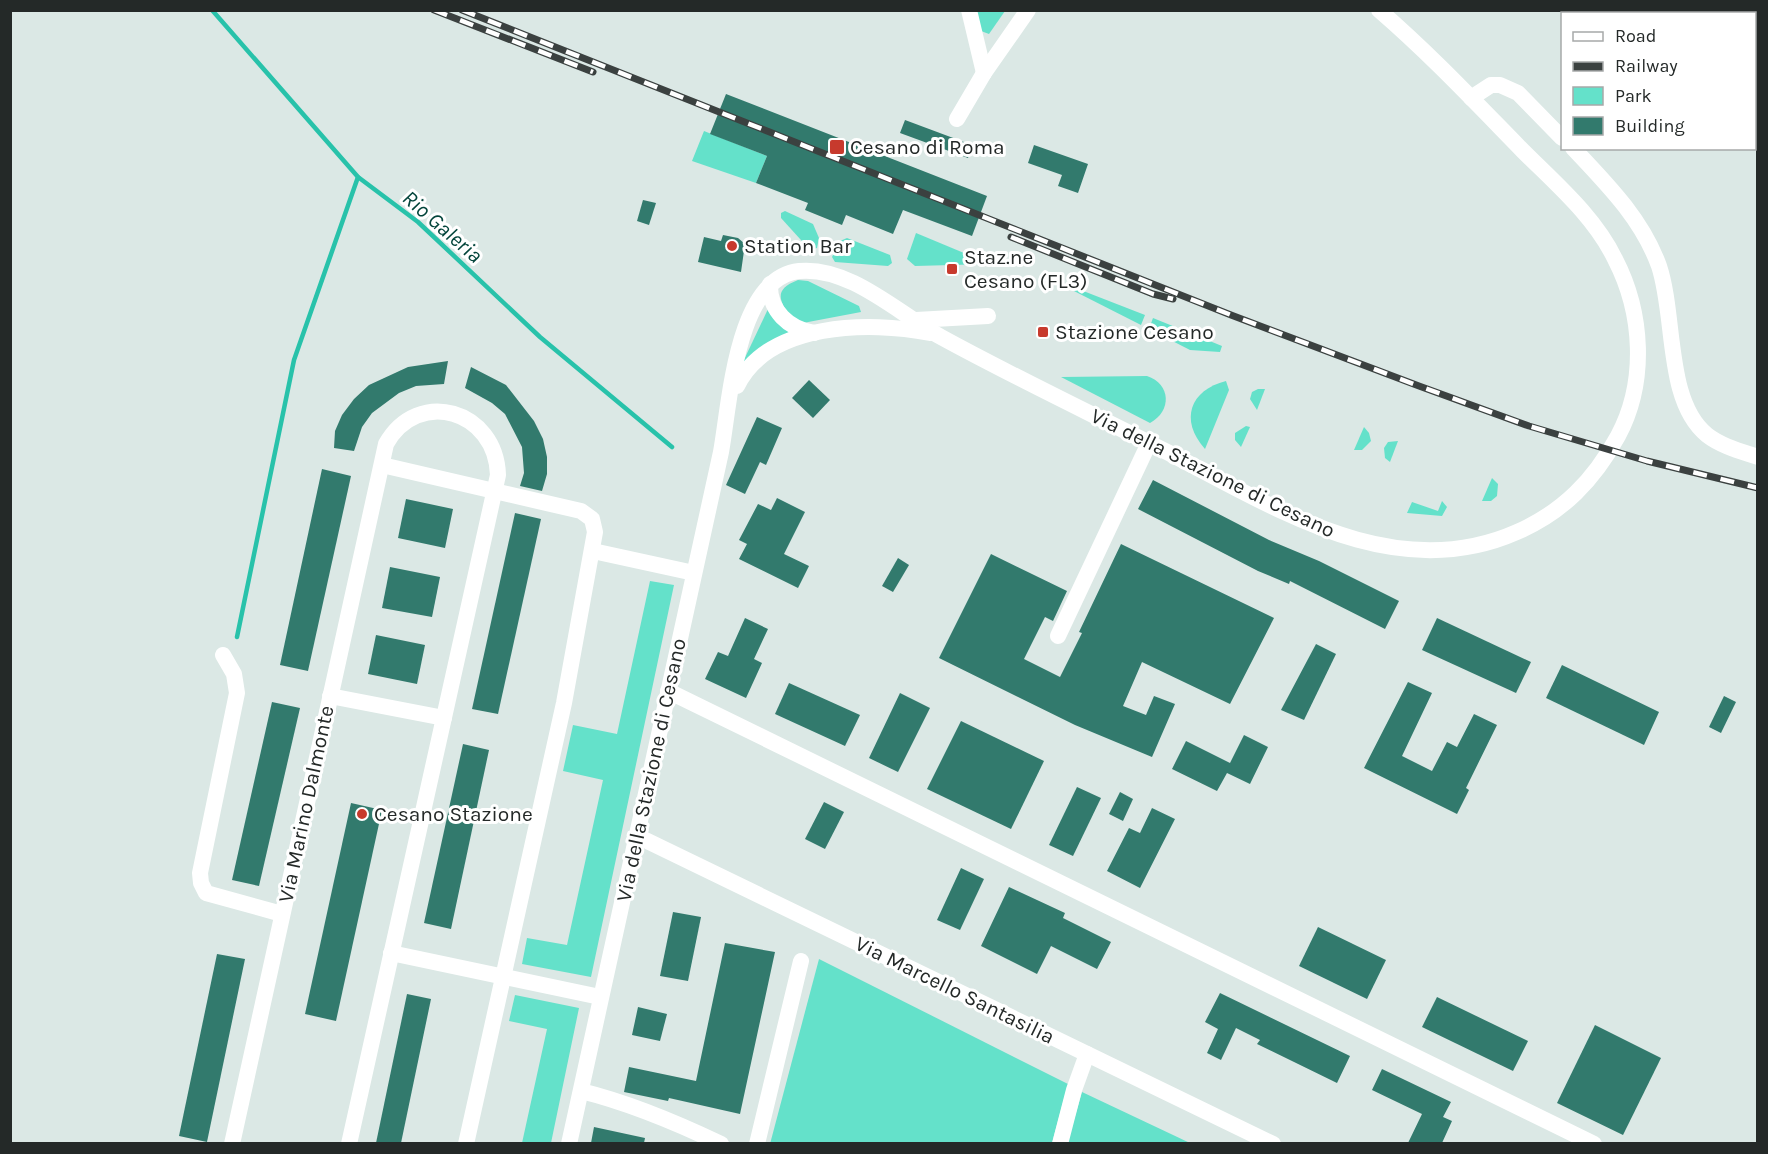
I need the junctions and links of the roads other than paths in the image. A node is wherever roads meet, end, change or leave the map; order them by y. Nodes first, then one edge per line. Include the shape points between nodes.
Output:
1 (969, 10) edge
2 (1028, 10) edge
3 (1379, 10) edge
4 (984, 73) junction
5 (1472, 98) junction
6 (957, 119) dead end
7 (1561, 136) edge
8 (1575, 150) edge
9 (770, 284) junction
10 (988, 316) dead end
11 (916, 320) junction
12 (814, 333) junction
13 (937, 335) junction
14 (731, 396) junction
15 (1149, 443) junction
16 (1758, 456) edge
17 (382, 465) junction
18 (494, 490) junction
19 (593, 551) junction
20 (694, 573) junction
21 (1058, 636) dead end
22 (223, 655) dead end
23 (668, 691) junction
24 (330, 696) junction
25 (444, 718) junction
26 (637, 836) junction
27 (282, 914) junction
28 (391, 952) junction
29 (801, 961) dead end
30 (502, 976) junction
31 (600, 997) junction
32 (1088, 1054) junction
33 (580, 1091) junction
34 (232, 1143) edge
35 (349, 1143) edge
36 (466, 1143) edge
37 (569, 1143) edge
38 (721, 1143) edge
39 (757, 1143) edge
40 (1060, 1143) edge
41 (1273, 1143) edge
42 (1590, 1143) edge

1 - 4 street
2 - 4 street
3 - 5 street, Via della Stazione di Cesano
4 - 6 street
5 - 7 street via 1491,85 1512,89
5 - 15 street, Via della Stazione di Cesano via 1600,233 1617,261 1633,306 1637,336 1630,408 1608,453 1583,487 1555,513 1494,541 1444,551 1392,549 1338,535 1296,517
8 - 16 street via 1631,214 1654,255 1668,303 1677,382 1688,410 1708,436
9 - 11 street, Via della Stazione di Cesano via 801,271 831,275 889,302
9 - 12 street via 772,302 780,315 795,328
9 - 14 street, Via della Stazione di Cesano via 749,315
10 - 11 street
11 - 13 street, Via della Stazione di Cesano
12 - 13 street, Via della Stazione di Cesano via 877,325
12 - 14 street, Via della Stazione di Cesano via 761,356 742,374
13 - 15 street, Via della Stazione di Cesano
14 - 20 street, Via della Stazione di Cesano
15 - 21 street
17 - 18 street
17 - 18 street, Via Marino Dalmonte via 390,437 406,422 433,412 455,414 475,423 490,441 497,464
17 - 24 street, Via Marino Dalmonte
18 - 19 street via 585,513 595,527
18 - 25 street, Via Marino Dalmonte
19 - 20 street
19 - 30 street via 564,703
20 - 23 street, Via della Stazione di Cesano
22 - 27 street via 234,674 237,693 201,883 206,893
23 - 26 street, Via della Stazione di Cesano
23 - 42 street
24 - 25 street
24 - 27 street, Via Marino Dalmonte
25 - 28 street, Via Marino Dalmonte
26 - 31 street, Via della Stazione di Cesano
26 - 32 street, Via Marcello Santasilia
27 - 34 street, Via Marino Dalmonte
28 - 30 street
28 - 35 street, Via Marino Dalmonte
29 - 39 street
30 - 31 street
30 - 36 street
31 - 33 street, Via della Stazione di Cesano
32 - 40 street
32 - 41 street, Via Marcello Santasilia
33 - 37 street, Via della Stazione di Cesano
33 - 38 street via 618,1100

